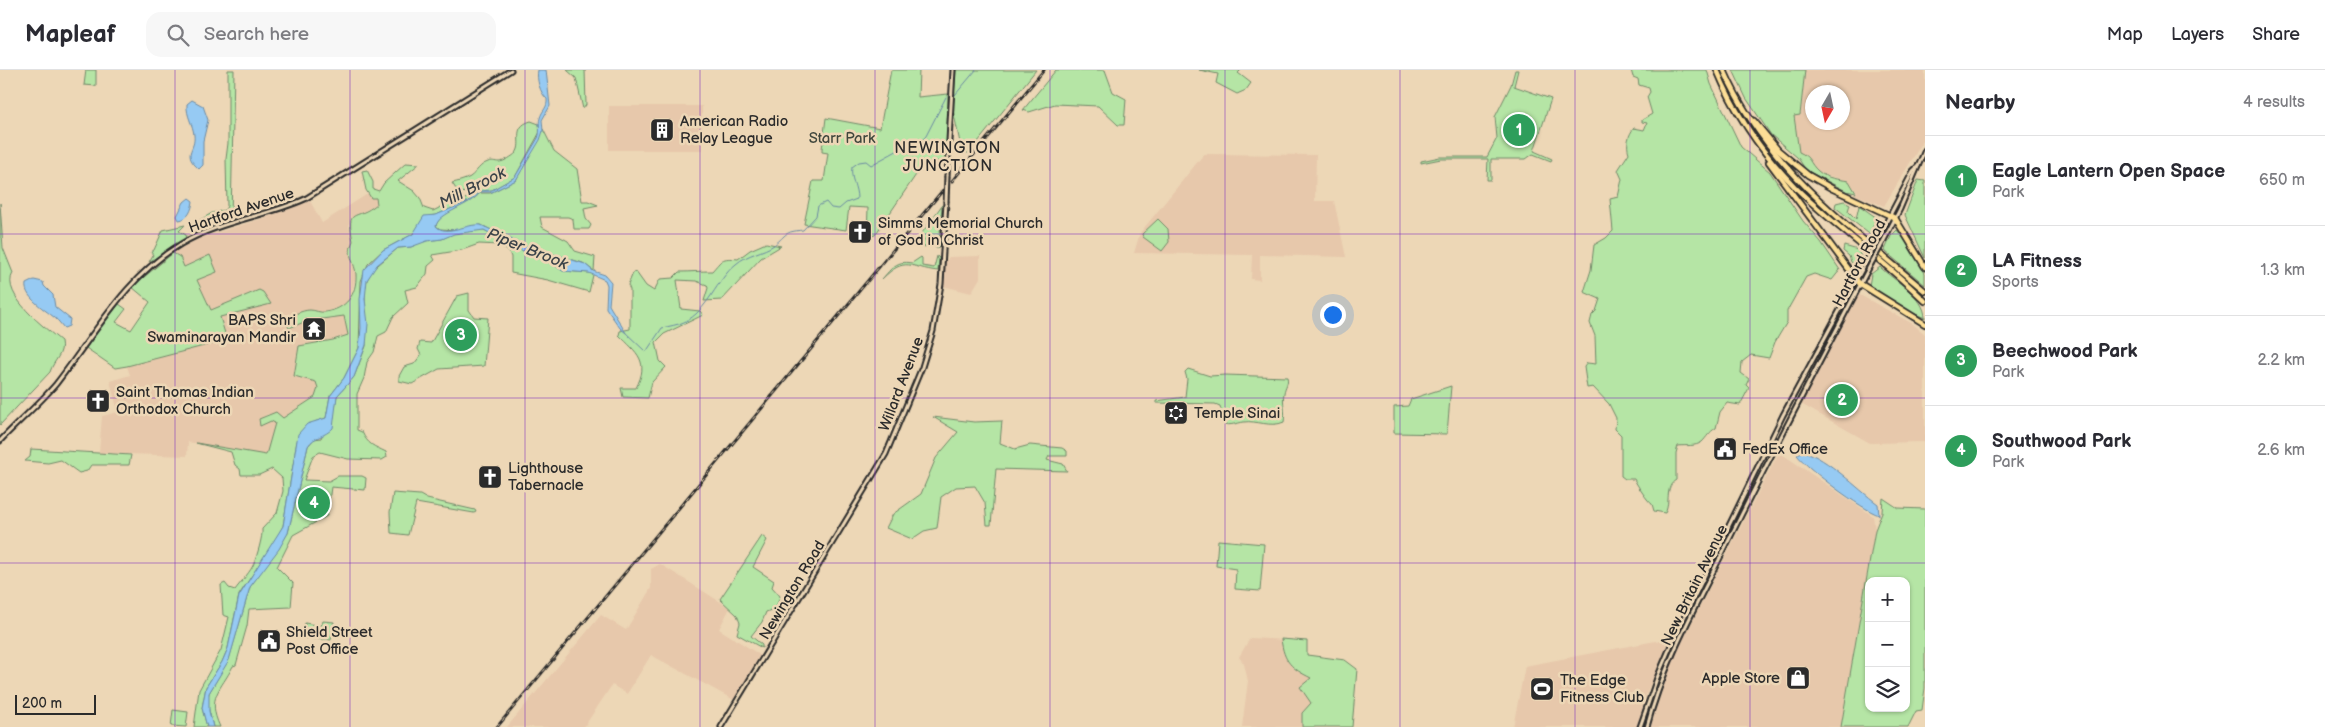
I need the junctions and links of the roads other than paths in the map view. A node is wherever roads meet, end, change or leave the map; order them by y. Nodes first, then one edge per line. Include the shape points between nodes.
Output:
1 (511, 70) edge
2 (953, 70) edge
3 (1717, 70) edge
4 (1724, 70) edge
5 (1736, 96) junction
6 (1757, 143) junction
7 (1925, 150) edge
8 (1918, 166) junction
9 (1890, 215) junction
10 (1895, 219) junction
11 (1925, 267) edge
12 (1856, 280) junction
13 (1860, 285) junction
14 (1925, 291) edge
15 (1925, 301) edge
16 (1925, 324) edge
17 (1828, 332) junction
18 (1831, 341) junction
19 (1812, 361) junction
20 (1818, 365) junction
21 (1809, 366) junction
22 (1815, 370) junction
23 (0, 441) edge
24 (1763, 454) junction
25 (1770, 457) junction
26 (882, 464) joint
27 (1680, 639) junction
28 (1672, 641) junction
29 (1648, 702) junction
30 (1654, 703) junction
31 (721, 727) edge
32 (1640, 727) edge
33 (1647, 727) edge

1 - 23 main road, Hartford Avenue via 305,199 268,214 206,232 167,253 125,290 54,386
2 - 26 main road, Willard Avenue, bridge via 941,284 933,331 922,367
3 - 6 highway
4 - 5 highway
5 - 9 highway via 1767,138 1798,167 1834,189
5 - 14 highway via 1764,141 1794,176
6 - 12 highway
6 - 15 highway via 1807,198
7 - 8 main road, Hartford Road
8 - 9 main road, Hartford Road
8 - 10 main road, Hartford Road
9 - 10 highway
9 - 12 main road, Hartford Road, bridge
10 - 11 highway
10 - 13 main road, Hartford Road, bridge
12 - 13 highway
12 - 17 main road, Hartford Road
13 - 16 highway
13 - 18 main road, Hartford Road
17 - 18 main road
17 - 19 main road, Hartford Road
18 - 20 main road, Hartford Road
19 - 20 main road
19 - 21 main road, Hartford Road
20 - 22 main road, Hartford Road
21 - 22 main road
21 - 24 main road, New Britain Avenue
22 - 25 main road, New Britain Avenue
24 - 25 main road
24 - 28 main road, New Britain Avenue
25 - 27 main road, New Britain Avenue
26 - 31 main road, Newington Road
27 - 28 main road
27 - 30 main road, New Britain Avenue
28 - 29 main road, New Britain Avenue
29 - 30 main road
29 - 32 main road, New Britain Avenue
30 - 33 main road, New Britain Avenue

